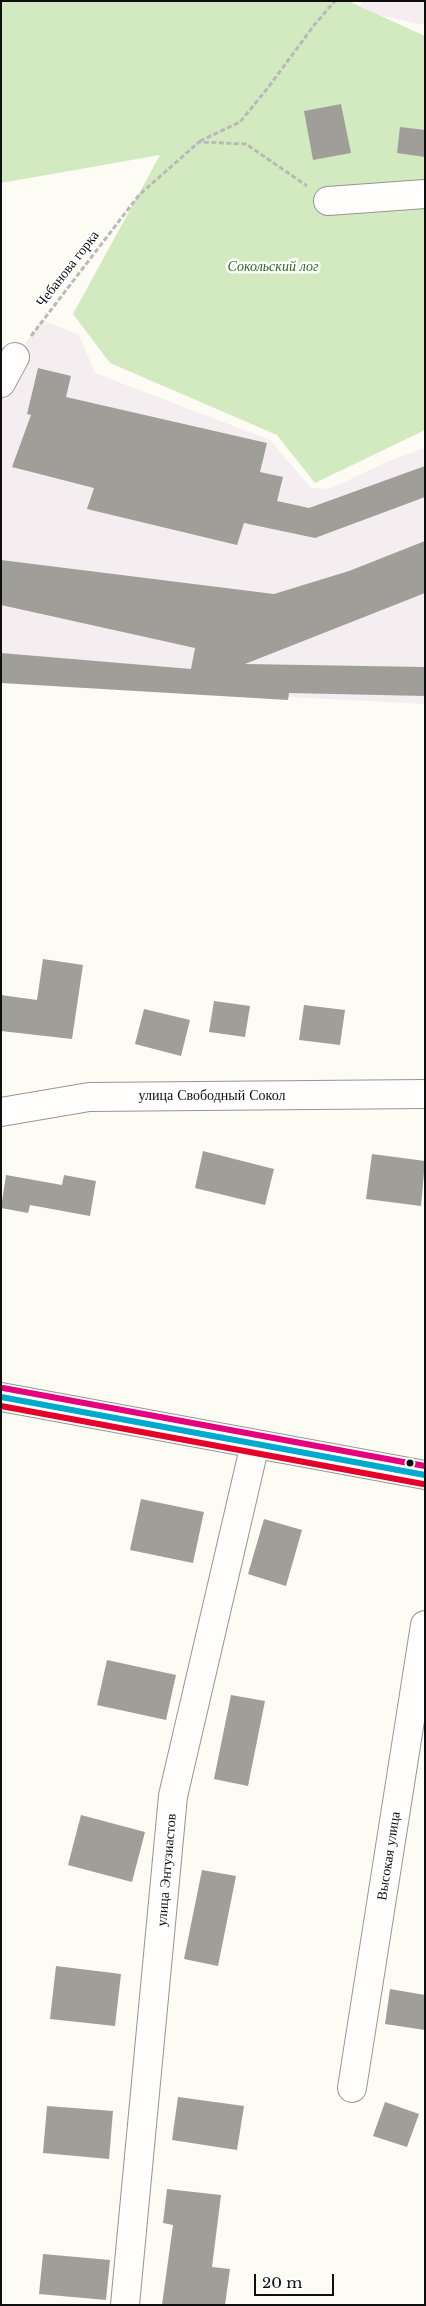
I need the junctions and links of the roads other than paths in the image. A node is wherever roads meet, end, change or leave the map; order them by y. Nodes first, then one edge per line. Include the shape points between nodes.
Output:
1 (425, 194) edge
2 (328, 201) road end
3 (15, 356) road end
4 (1, 383) edge
5 (425, 1094) edge
6 (1, 1112) edge
7 (1, 1397) edge
8 (255, 1444) junction
9 (425, 1475) edge
10 (425, 1624) edge
11 (352, 2088) dead end
12 (125, 2305) edge

1 - 2 street
3 - 4 street
5 - 6 street, улица Свободный Сокол via 88,1096
7 - 8 street
8 - 9 street
8 - 12 street, улица Энтузиастов via 173,1796
10 - 11 street, Высокая улица

